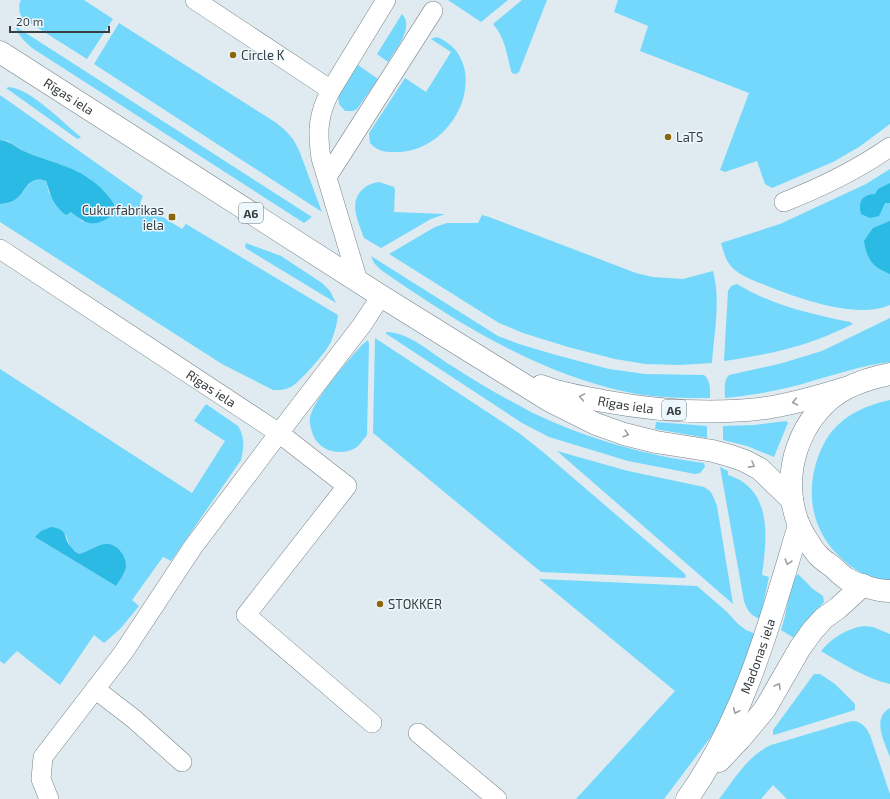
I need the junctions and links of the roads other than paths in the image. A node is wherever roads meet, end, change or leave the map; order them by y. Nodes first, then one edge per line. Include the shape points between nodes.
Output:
1 (195, 0) edge
2 (386, 0) edge
3 (433, 11) dead end
4 (0, 52) edge
5 (331, 90) junction
6 (890, 147) edge
7 (327, 177) junction
8 (784, 202) dead end
9 (0, 249) edge
10 (358, 281) junction
11 (381, 296) junction
12 (505, 372) junction
13 (890, 374) edge
14 (846, 388) junction
15 (279, 433) junction
16 (792, 500) junction
17 (799, 525) junction
18 (863, 585) junction
19 (890, 591) edge
20 (95, 689) junction
21 (372, 723) dead end
22 (418, 733) dead end
23 (182, 762) dead end
24 (700, 781) junction
25 (49, 799) edge
26 (497, 799) edge
27 (687, 799) edge

1 - 5 lane
2 - 5 lane
3 - 7 lane
4 - 10 main road, Rīgas iela / A6
5 - 7 lane via 324,104 319,129 321,158
6 - 8 lane via 845,175
7 - 10 lane
9 - 15 lane, Rīgas iela
10 - 11 main road, Rīgas iela / A6
11 - 12 main road, Rīgas iela / A6
11 - 15 lane via 355,335
14 -> 12 main road, Rīgas iela / A6 via 768,408 687,411 648,408 575,395 546,388
12 -> 16 main road, Rīgas iela / A6 via 550,401 596,424 656,442 746,461 760,470
13 - 14 main road, A6 via 867,379
14 - 16 main road, A6 via 825,404 808,425 797,448 791,473
15 - 20 lane via 193,547 123,653
15 - 21 lane, Rīgas iela via 347,486 246,615
16 - 17 main road, A6
17 - 18 main road, A6 via 818,555 847,578
17 -> 24 main road, Madonas iela via 765,638 730,724
18 - 19 main road, A6 via 880,591
24 -> 18 main road, Madonas iela via 764,709 813,630
20 - 23 lane via 134,719
20 - 25 lane via 43,757 41,779
22 - 26 lane
24 - 27 main road, Madonas iela

